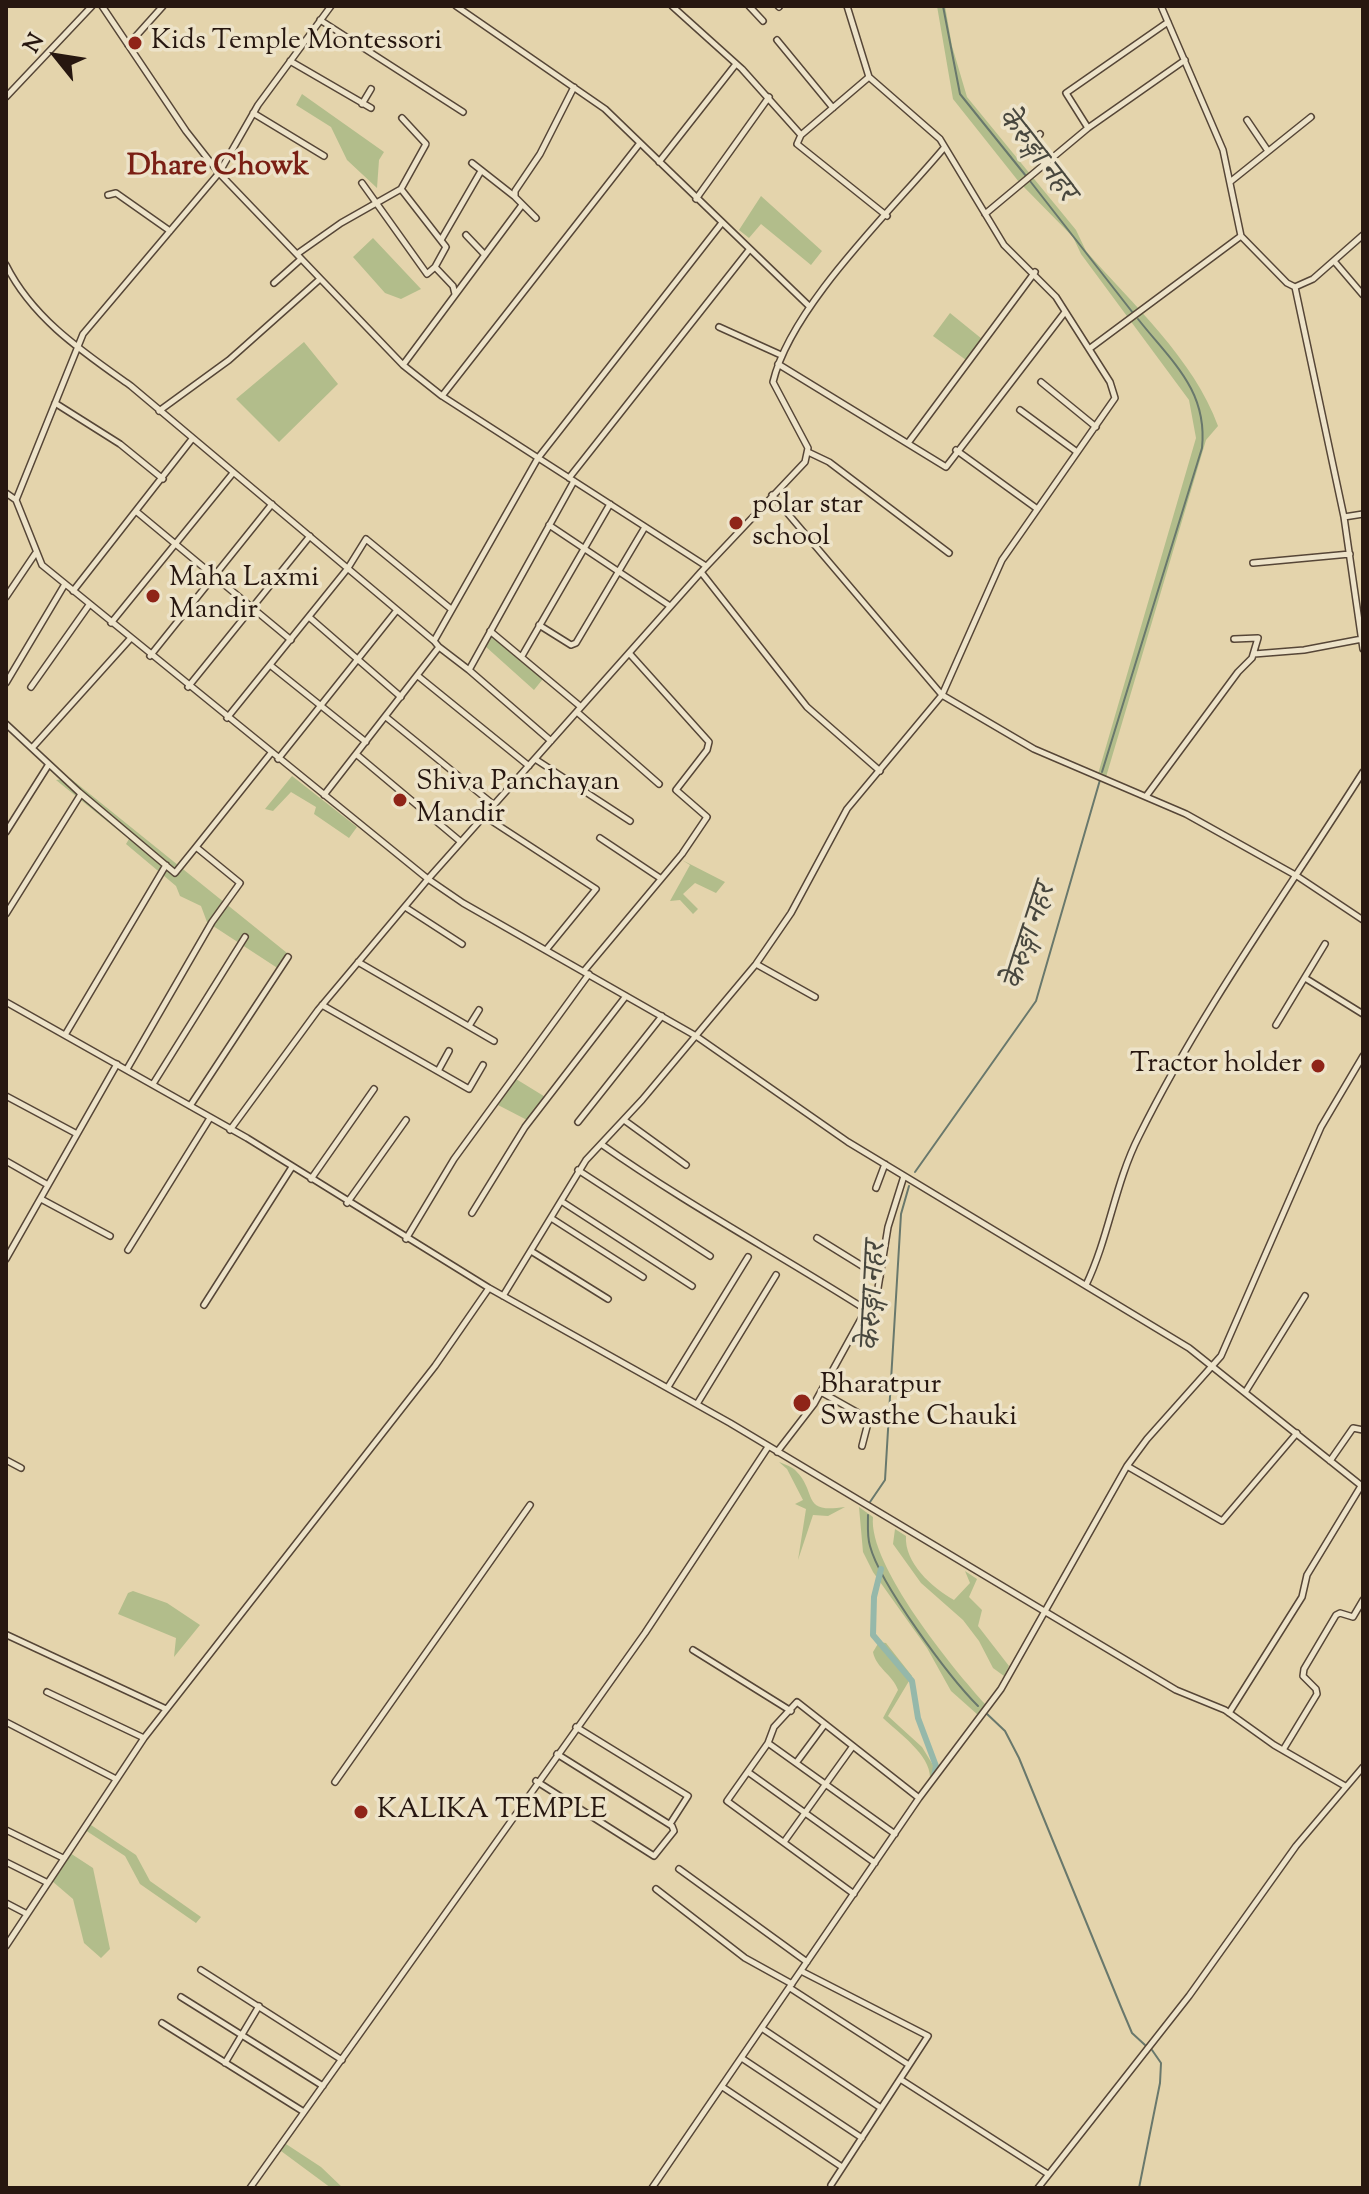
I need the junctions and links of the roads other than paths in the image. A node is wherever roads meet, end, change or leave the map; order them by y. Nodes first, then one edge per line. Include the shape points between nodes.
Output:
1 (92, 6) edge
2 (102, 6) edge
3 (163, 6) edge
4 (331, 6) edge
5 (456, 6) edge
6 (672, 6) edge
7 (749, 6) edge
8 (847, 6) edge
9 (1161, 6) edge
10 (320, 20) junction
11 (763, 21) dead end
12 (1168, 22) junction
13 (777, 40) dead end
14 (128, 45) junction
15 (1185, 60) junction
16 (290, 61) junction
17 (736, 64) junction
18 (869, 77) junction
19 (574, 87) junction
20 (371, 89) dead end
21 (6, 97) edge
22 (769, 97) junction
23 (362, 104) junction
24 (371, 108) dead end
25 (833, 108) junction
26 (463, 112) dead end
27 (253, 113) junction
28 (1311, 117) dead end
29 (402, 118) dead end
30 (1247, 120) dead end
31 (1088, 128) junction
32 (1040, 134) dead end
33 (801, 135) junction
34 (640, 143) junction
35 (943, 149) junction
36 (1268, 151) junction
37 (324, 156) dead end
38 (659, 162) junction
39 (472, 163) dead end
40 (1046, 166) junction
41 (481, 171) junction
42 (219, 173) junction
43 (1230, 182) junction
44 (362, 183) dead end
45 (401, 189) junction
46 (108, 195) dead end
47 (515, 197) junction
48 (696, 199) junction
49 (374, 203) junction
50 (522, 205) junction
51 (985, 214) junction
52 (887, 216) junction
53 (536, 218) dead end
54 (721, 224) junction
55 (170, 231) junction
56 (466, 235) dead end
57 (1363, 235) edge
58 (1241, 236) junction
59 (441, 240) junction
60 (749, 250) junction
61 (485, 255) junction
62 (299, 256) junction
63 (1334, 261) junction
64 (6, 265) edge
65 (435, 267) junction
66 (1035, 272) junction
67 (320, 279) junction
68 (274, 283) dead end
69 (1295, 287) junction
70 (455, 294) junction
71 (1363, 295) edge
72 (809, 306) junction
73 (1065, 312) junction
74 (719, 327) dead end
75 (78, 348) junction
76 (1089, 349) junction
77 (781, 355) junction
78 (778, 364) junction
79 (403, 365) junction
80 (1041, 382) dead end
81 (442, 396) junction
82 (55, 403) junction
83 (1020, 410) dead end
84 (159, 411) junction
85 (1097, 427) junction
86 (192, 439) junction
87 (908, 443) junction
88 (956, 450) junction
89 (808, 452) junction
90 (1077, 452) junction
91 (538, 458) junction
92 (233, 473) junction
93 (163, 479) junction
94 (571, 479) junction
95 (6, 493) edge
96 (772, 495) junction
97 (16, 500) junction
98 (272, 504) junction
99 (610, 504) junction
100 (1036, 508) junction
101 (137, 512) junction
102 (1363, 514) edge
103 (1344, 517) junction
104 (549, 525) junction
105 (645, 527) junction
106 (310, 536) junction
107 (176, 545) junction
108 (583, 548) junction
109 (949, 553) dead end
110 (35, 554) junction
111 (1350, 554) junction
112 (1253, 563) dead end
113 (348, 568) junction
114 (703, 569) junction
115 (619, 572) junction
116 (215, 577) junction
117 (65, 584) junction
118 (73, 591) junction
119 (6, 597) edge
120 (89, 605) junction
121 (670, 606) junction
122 (253, 608) junction
123 (451, 609) junction
124 (397, 610) junction
125 (309, 617) junction
126 (111, 623) junction
127 (539, 625) junction
128 (490, 631) junction
129 (130, 639) junction
130 (1234, 639) dead end
131 (1362, 639) edge
132 (291, 640) junction
133 (434, 641) junction
134 (439, 647) junction
135 (1363, 649) edge
136 (629, 653) junction
137 (1254, 654) junction
138 (150, 656) junction
139 (522, 656) junction
140 (357, 660) junction
141 (270, 665) junction
142 (469, 670) junction
143 (418, 676) junction
144 (6, 683) edge
145 (31, 687) dead end
146 (188, 687) junction
147 (942, 695) junction
148 (401, 697) junction
149 (320, 706) junction
150 (579, 709) junction
151 (386, 717) junction
152 (227, 718) junction
153 (6, 724) edge
154 (551, 741) junction
155 (366, 742) junction
156 (32, 748) junction
157 (271, 753) junction
158 (356, 754) junction
159 (278, 759) junction
160 (535, 759) junction
161 (49, 764) junction
162 (529, 766) junction
163 (880, 771) junction
164 (1363, 772) edge
165 (659, 784) dead end
166 (81, 794) junction
167 (324, 795) junction
168 (1147, 795) junction
169 (494, 805) junction
170 (484, 816) junction
171 (630, 821) dead end
172 (6, 832) edge
173 (600, 838) dead end
174 (461, 842) junction
175 (196, 847) junction
176 (166, 865) junction
177 (1297, 876) junction
178 (660, 878) junction
179 (428, 879) junction
180 (405, 907) junction
181 (6, 914) edge
182 (1363, 920) edge
183 (245, 937) dead end
184 (462, 944) dead end
185 (1325, 944) dead end
186 (546, 950) junction
187 (288, 957) dead end
188 (358, 962) junction
189 (756, 964) junction
190 (586, 972) junction
191 (1305, 978) junction
192 (626, 996) junction
193 (815, 997) dead end
194 (6, 1002) edge
195 (322, 1005) junction
196 (479, 1010) dead end
197 (1363, 1014) edge
198 (662, 1016) junction
199 (1276, 1025) dead end
200 (469, 1026) junction
201 (65, 1035) junction
202 (696, 1036) junction
203 (494, 1041) dead end
204 (449, 1051) dead end
205 (1363, 1056) edge
206 (117, 1064) junction
207 (483, 1065) dead end
208 (127, 1069) junction
209 (438, 1071) junction
210 (153, 1084) junction
211 (374, 1089) dead end
212 (6, 1096) edge
213 (190, 1106) junction
214 (210, 1118) junction
215 (406, 1120) dead end
216 (624, 1120) junction
217 (578, 1122) dead end
218 (230, 1130) junction
219 (77, 1134) junction
220 (601, 1144) junction
221 (6, 1161) edge
222 (885, 1164) junction
223 (686, 1165) dead end
224 (292, 1167) junction
225 (578, 1170) junction
226 (904, 1176) junction
227 (311, 1179) junction
228 (48, 1185) junction
229 (876, 1188) dead end
230 (41, 1199) junction
231 (561, 1201) junction
232 (347, 1203) junction
233 (472, 1213) dead end
234 (551, 1218) junction
235 (110, 1236) dead end
236 (817, 1238) dead end
237 (406, 1239) junction
238 (128, 1250) dead end
239 (531, 1251) junction
240 (710, 1256) dead end
241 (748, 1257) dead end
242 (6, 1259) edge
243 (776, 1275) dead end
244 (643, 1277) dead end
245 (880, 1277) junction
246 (1086, 1285) junction
247 (692, 1286) dead end
248 (489, 1288) junction
249 (503, 1296) junction
250 (1305, 1296) dead end
251 (608, 1299) dead end
252 (204, 1305) dead end
253 (865, 1309) junction
254 (1214, 1365) junction
255 (668, 1387) junction
256 (1246, 1391) junction
257 (821, 1392) junction
258 (697, 1404) junction
259 (1363, 1430) edge
260 (1297, 1433) junction
261 (862, 1446) dead end
262 (768, 1447) junction
263 (777, 1452) junction
264 (6, 1460) edge
265 (1330, 1461) junction
266 (1127, 1466) junction
267 (21, 1468) dead end
268 (1362, 1486) edge
269 (530, 1505) dead end
270 (1363, 1600) edge
271 (1046, 1611) junction
272 (7, 1635) edge
273 (693, 1650) dead end
274 (47, 1692) dead end
275 (166, 1709) junction
276 (791, 1711) junction
277 (1229, 1713) junction
278 (6, 1722) edge
279 (825, 1724) junction
280 (576, 1727) junction
281 (144, 1738) junction
282 (768, 1743) junction
283 (853, 1746) junction
284 (1283, 1750) junction
285 (556, 1753) junction
286 (796, 1763) junction
287 (1362, 1771) edge
288 (748, 1772) junction
289 (116, 1779) junction
290 (536, 1781) junction
291 (335, 1782) dead end
292 (825, 1783) junction
293 (1345, 1786) junction
294 (919, 1798) junction
295 (804, 1813) junction
296 (670, 1824) junction
297 (6, 1830) edge
298 (895, 1834) junction
299 (784, 1842) junction
300 (63, 1858) junction
301 (6, 1862) edge
302 (875, 1863) junction
303 (679, 1869) dead end
304 (46, 1882) junction
305 (656, 1889) dead end
306 (854, 1894) junction
307 (6, 1903) edge
308 (27, 1914) junction
309 (6, 1946) edge
310 (807, 1962) junction
311 (201, 1970) dead end
312 (801, 1971) junction
313 (791, 1986) junction
314 (181, 1997) dead end
315 (259, 2006) junction
316 (162, 2023) dead end
317 (763, 2029) junction
318 (241, 2035) junction
319 (743, 2059) junction
320 (342, 2060) junction
321 (225, 2063) junction
322 (909, 2065) junction
323 (900, 2079) junction
324 (323, 2086) junction
325 (724, 2088) junction
326 (881, 2108) junction
327 (304, 2112) junction
328 (862, 2138) junction
329 (842, 2167) junction
330 (1048, 2174) junction
331 (831, 2185) dead end
332 (250, 2188) edge
333 (652, 2188) edge
334 (1038, 2188) edge

1 - 21 street
2 - 14 street
3 - 14 street
4 - 10 street
5 - 19 street
6 - 17 street
7 - 11 street
8 - 18 street
9 - 12 street
10 - 16 street
10 - 26 street
12 - 15 street
12 - 31 street via 1066,93
13 - 25 street
14 - 42 street
15 - 31 street
15 - 43 street via 1223,150
16 - 23 street
16 - 27 street
17 - 22 street
17 - 38 street
18 - 25 street
18 - 35 street via 935,133
19 - 34 street
19 - 47 street
20 - 23 street
22 - 33 street
22 - 48 street
23 - 24 street
25 - 33 street
27 - 37 street
27 - 42 street
28 - 36 street
29 - 45 street via 426,144
30 - 36 street
31 - 40 street
32 - 40 street via 1031,144
33 - 52 street via 798,147
34 - 38 street
34 - 81 street
35 - 51 street
35 - 52 street
36 - 43 street
38 - 48 street
39 - 41 street
40 - 51 street
41 - 47 street
41 - 59 street
42 - 55 street
42 - 62 street
43 - 58 street
44 - 49 street
45 - 49 street
45 - 59 street
46 - 55 street via 116,193
47 - 50 street
48 - 54 street
49 - 62 street
49 - 65 street via 427,274
50 - 53 street
50 - 61 street
51 - 66 street via 1004,245
52 - 72 street
54 - 60 street
54 - 91 street
55 - 75 street via 83,334
56 - 61 street
57 - 63 street
58 - 69 street
58 - 76 street
59 - 65 street via 447,252
60 - 72 street
60 - 94 street
61 - 70 street
62 - 67 street
62 - 68 street
63 - 69 street
63 - 71 street
64 - 75 street via 36,311
65 - 70 street
66 - 73 street
66 - 87 street
67 - 79 street
67 - 84 street via 229,360
69 - 103 street
70 - 79 street
72 - 77 street
73 - 76 street
73 - 88 street
74 - 77 street
75 - 82 street
75 - 84 street
76 - 85 street via 1115,393
77 - 78 street
78 - 87 street
78 - 89 street via 774,388
79 - 81 street
80 - 85 street
81 - 91 street
82 - 93 street
82 - 97 street
83 - 90 street
84 - 86 street
85 - 90 street
86 - 92 street
86 - 93 street
87 - 88 street via 946,467
88 - 100 street
89 - 96 street via 805,462
89 - 109 street via 829,462
90 - 100 street
91 - 94 street
91 - 123 street
92 - 98 street
92 - 107 street
93 - 101 street
94 - 99 street
94 - 104 street
95 - 97 street
96 - 114 street
96 - 147 street
97 - 110 street
98 - 106 street
98 - 116 street
99 - 105 street
99 - 108 street
100 - 147 street via 1002,560
101 - 107 street
101 - 118 street
102 - 103 street
103 - 111 street
104 - 108 street
104 - 128 street
105 - 114 street
105 - 115 street
106 - 113 street
106 - 122 street
107 - 116 street
107 - 126 street
108 - 115 street
108 - 127 street
110 - 117 street
110 - 119 street
111 - 112 street
111 - 131 street
113 - 123 street via 366,539
113 - 124 street
113 - 125 street
114 - 121 street
114 - 163 street via 807,707
115 - 121 street
115 - 127 street via 576,643
116 - 122 street
116 - 138 street
117 - 118 street
117 - 144 street
118 - 120 street
120 - 126 street
120 - 145 street
121 - 136 street
122 - 132 street
122 - 146 street
123 - 133 street
124 - 133 street
124 - 140 street
125 - 132 street
125 - 140 street
126 - 129 street
127 - 139 street
128 - 139 street
128 - 142 street
129 - 138 street
129 - 156 street
130 - 137 street via 1258,638
131 - 135 street
131 - 137 street
132 - 141 street
133 - 134 street
134 - 142 street
134 - 143 street
136 - 150 street
136 - 178 street via 709,742 676,790 705,813 706,822
137 - 168 street
138 - 146 street
139 - 150 street
140 - 148 street
140 - 149 street
141 - 149 street
141 - 152 street
142 - 154 street
143 - 148 street
143 - 162 street
146 - 152 street
147 - 163 street
147 - 168 street via 1034,749
148 - 151 street
149 - 155 street
149 - 159 street
150 - 154 street
150 - 165 street
151 - 155 street
151 - 169 street
152 - 157 street
153 - 156 street
154 - 160 street
155 - 158 street
156 - 161 street
157 - 159 street
157 - 175 street
158 - 167 street
158 - 174 street
159 - 167 street
160 - 162 street
160 - 171 street
161 - 166 street
161 - 172 street
162 - 169 street
163 - 189 street via 847,809 791,913
164 - 177 street
166 - 176 street
166 - 181 street
167 - 179 street
168 - 177 street
169 - 170 street
170 - 174 street
170 - 186 street via 596,889
173 - 178 street
174 - 179 street
175 - 176 street via 175,873
175 - 208 street via 240,883
176 - 201 street
177 - 182 street
177 - 246 street via 1210,1010 1139,1134 1125,1165 1099,1261
178 - 190 street
179 - 180 street
179 - 186 street
180 - 184 street
180 - 188 street
183 - 210 street
185 - 191 street
186 - 190 street
187 - 213 street
188 - 195 street
188 - 200 street
189 - 193 street
189 - 202 street
190 - 192 street
190 - 237 street via 454,1159
191 - 197 street
191 - 199 street
192 - 198 street
192 - 233 street via 525,1127
194 - 201 street
195 - 209 street
195 - 218 street
196 - 200 street
198 - 202 street
198 - 217 street
200 - 203 street
201 - 206 street
202 - 216 street
202 - 222 street
204 - 209 street
205 - 254 street via 1321,1127
206 - 208 street
206 - 219 street
207 - 209 street via 469,1089
208 - 210 street
210 - 213 street
211 - 227 street
212 - 219 street
213 - 214 street
214 - 218 street
214 - 238 street
215 - 232 street
216 - 220 street
216 - 223 street
218 - 224 street
219 - 228 street
220 - 225 street
220 - 253 street via 694,1207 759,1241
221 - 228 street
222 - 226 street
222 - 229 street
224 - 227 street
224 - 252 street
225 - 231 street
225 - 240 street
226 - 245 street
226 - 246 street
227 - 232 street
228 - 230 street
230 - 235 street
230 - 242 street
231 - 234 street
231 - 247 street
232 - 237 street
234 - 239 street
234 - 244 street
236 - 245 street
237 - 248 street
239 - 249 street
239 - 251 street
241 - 255 street
243 - 258 street
245 - 253 street
246 - 254 street
248 - 249 street
248 - 275 street via 435,1366
249 - 255 street
250 - 256 street
253 - 257 street
254 - 256 street
254 - 266 street
255 - 258 street
256 - 260 street
257 - 261 street via 869,1419
257 - 263 street
258 - 262 street
259 - 265 street via 1353,1428
260 - 265 street
260 - 266 street via 1222,1521
262 - 263 street
262 - 280 street
263 - 271 street
264 - 267 street
265 - 268 street
266 - 271 street
268 - 277 street via 1307,1575 1302,1597
269 - 291 street
270 - 284 street via 1353,1617 1336,1615 1304,1669 1303,1676 1317,1694
271 - 277 street via 1176,1690
271 - 294 street via 1001,1689
272 - 275 street
273 - 276 street
274 - 281 street
275 - 281 street
276 - 279 street via 797,1702
276 - 282 street via 774,1727
277 - 284 street
278 - 289 street
279 - 283 street
279 - 286 street
280 - 285 street
280 - 296 street via 688,1796
281 - 289 street
282 - 286 street
282 - 288 street
283 - 292 street
283 - 294 street
284 - 293 street
285 - 290 street
285 - 296 street
286 - 292 street
287 - 293 street
288 - 295 street
288 - 299 street via 727,1801
289 - 300 street
290 - 296 street via 654,1856 674,1831
290 - 320 street
292 - 295 street
292 - 298 street
293 - 330 street
294 - 298 street
295 - 299 street
295 - 302 street
297 - 300 street
298 - 302 street
299 - 306 street
300 - 304 street
301 - 304 street
302 - 306 street
303 - 310 street
304 - 308 street
305 - 313 street via 745,1958
306 - 310 street
307 - 308 street
308 - 309 street
310 - 312 street
311 - 315 street
312 - 313 street
312 - 322 street via 928,2036
313 - 317 street
313 - 322 street
314 - 318 street
315 - 318 street
315 - 320 street
316 - 321 street
317 - 319 street
317 - 326 street
318 - 321 street
318 - 324 street
319 - 325 street
319 - 328 street
320 - 324 street
321 - 327 street
322 - 323 street
323 - 326 street
323 - 330 street
324 - 327 street
325 - 329 street
325 - 333 street
326 - 328 street
327 - 332 street
328 - 329 street
329 - 331 street
330 - 334 street

